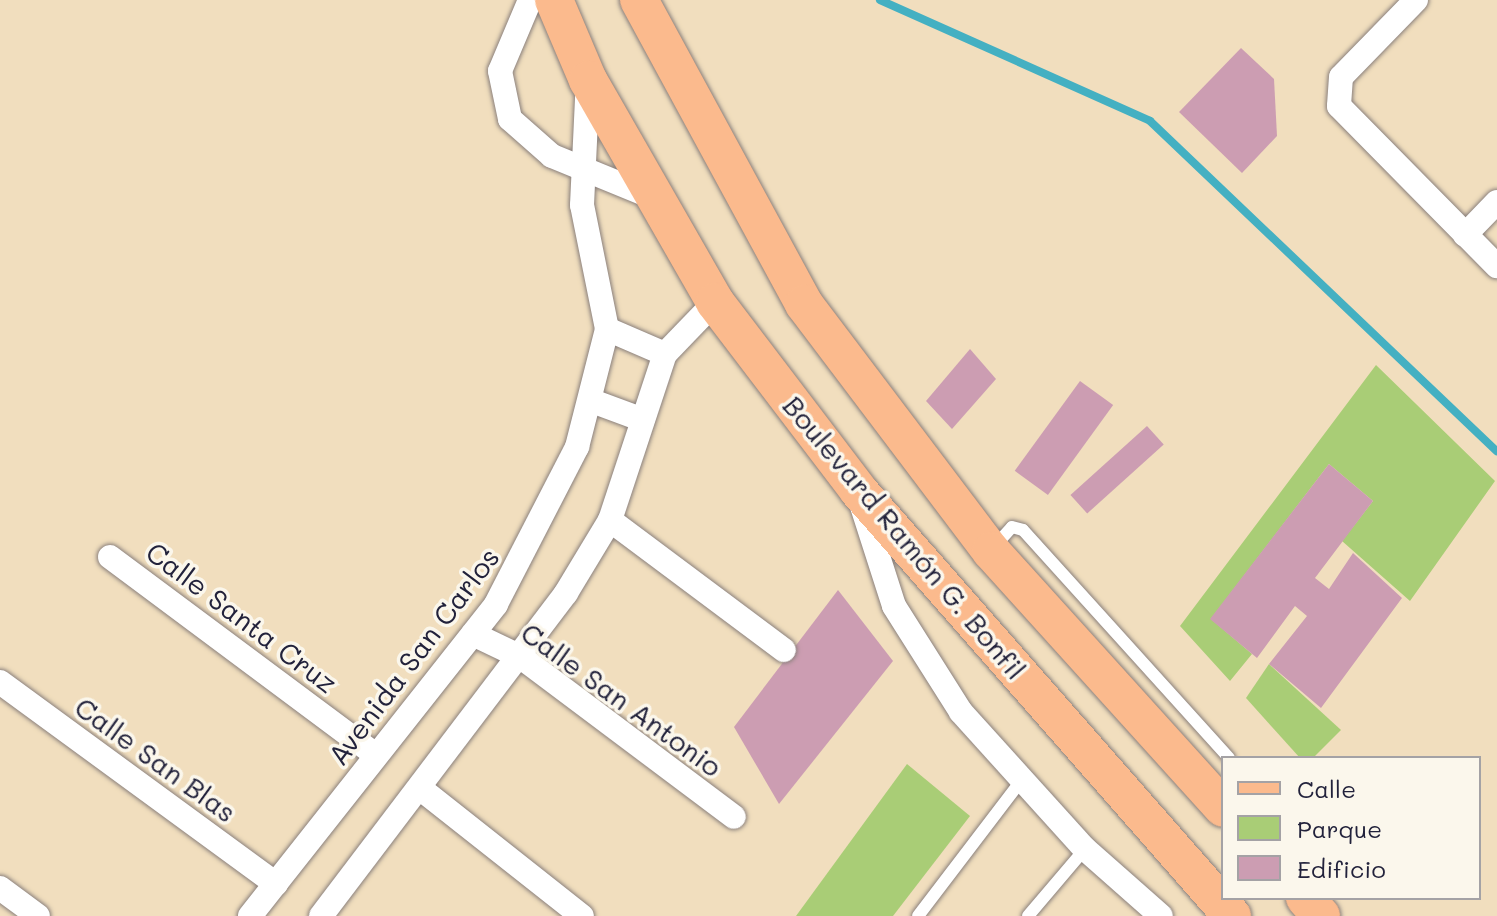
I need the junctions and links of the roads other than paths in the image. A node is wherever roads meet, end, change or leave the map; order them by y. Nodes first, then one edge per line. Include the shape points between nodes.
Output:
1 (530, 0) edge
2 (554, 0) edge
3 (639, 0) edge
4 (1416, 0) edge
5 (588, 80) junction
6 (580, 170) junction
7 (657, 199) junction
8 (1497, 202) edge
9 (1465, 235) junction
10 (1497, 266) edge
11 (715, 302) junction
12 (607, 329) junction
13 (665, 354) junction
14 (592, 401) junction
15 (643, 420) junction
16 (858, 490) junction
17 (610, 520) junction
18 (110, 557) dead end
19 (473, 634) junction
20 (784, 650) dead end
21 (521, 657) junction
22 (0, 682) edge
23 (1151, 699) junction
24 (376, 755) junction
25 (1226, 756) edge
26 (1021, 781) junction
27 (421, 789) junction
28 (1221, 805) edge
29 (734, 817) dead end
30 (1085, 849) junction
31 (276, 884) junction
32 (0, 888) edge
33 (1307, 900) edge
34 (1221, 908) edge
35 (324, 915) edge
36 (38, 916) edge
37 (250, 916) edge
38 (582, 916) edge
39 (918, 916) edge
40 (1028, 916) edge
41 (1161, 916) edge
42 (1322, 916) edge

1 - 6 street via 500,71 500,93 530,141
2 - 5 main road, Boulevard Ramón G. Bonfil
3 - 23 main road, Boulevard Ramón G. Bonfil via 804,304 991,551 1102,645
4 - 9 street via 1341,77 1339,106
5 - 6 street, Avenida San Carlos
5 - 7 main road, Boulevard Ramón G. Bonfil
6 - 7 street
6 - 12 street, Avenida San Carlos
7 - 11 main road, Boulevard Ramón G. Bonfil
8 - 9 street
9 - 10 street
11 - 13 street
11 - 16 main road, Boulevard Ramón G. Bonfil
12 - 13 street
12 - 14 street, Avenida San Carlos
13 - 15 street
14 - 15 street
14 - 19 street, Avenida San Carlos via 556,499
15 - 17 street
16 - 26 street via 901,618 961,712
16 - 34 main road, Boulevard Ramón G. Bonfil
17 - 20 street
17 - 21 street
18 - 24 street, Calle Santa Cruz
19 - 21 street, Calle San Antonio
19 - 24 street, Avenida San Carlos
21 - 27 street
21 - 29 street, Calle San Antonio
22 - 31 street, Calle San Blas
23 - 25 lane
23 - 28 main road, Boulevard Ramón G. Bonfil
24 - 31 street, Avenida San Carlos
26 - 30 street
26 - 39 lane
27 - 35 street
27 - 38 street
30 - 40 lane
30 - 41 street
31 - 37 street, Avenida San Carlos
32 - 36 street
33 - 42 main road

